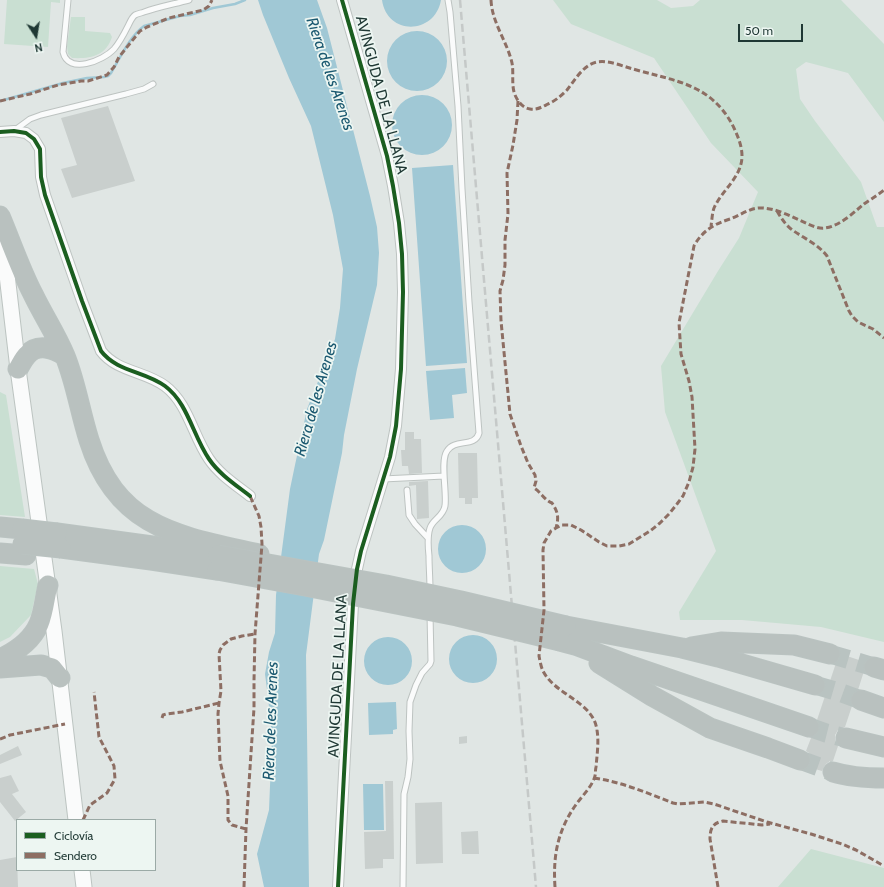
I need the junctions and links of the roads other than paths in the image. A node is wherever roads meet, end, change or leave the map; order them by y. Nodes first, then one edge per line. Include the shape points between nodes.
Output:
1 (68, 0) edge
2 (189, 0) edge
3 (342, 0) edge
4 (448, 0) edge
5 (153, 84) dead end
6 (14, 131) junction
7 (0, 132) edge
8 (0, 216) edge
9 (0, 220) edge
10 (65, 356) junction
11 (18, 369) junction
12 (444, 476) junction
13 (383, 479) junction
14 (407, 490) dead end
15 (250, 496) dead end
16 (0, 527) edge
17 (428, 538) junction
18 (0, 542) edge
19 (24, 543) junction
20 (59, 546) junction
21 (0, 553) edge
22 (221, 557) junction
23 (48, 585) junction
24 (567, 637) junction
25 (682, 648) junction
26 (830, 654) tunnel mouth
27 (0, 659) edge
28 (0, 668) edge
29 (60, 678) junction
30 (815, 685) tunnel mouth
31 (861, 700) tunnel mouth
32 (884, 708) edge
33 (809, 727) tunnel mouth
34 (846, 738) tunnel mouth
35 (884, 747) edge
36 (800, 760) tunnel mouth
37 (833, 772) tunnel mouth
38 (884, 778) edge
39 (76, 819) edge
40 (82, 871) edge
41 (84, 887) edge
42 (338, 887) edge
43 (403, 887) edge

1 - 2 lane via 63,52 67,61 80,64 103,58 108,54 118,44 135,15
3 - 13 street, AVINGUDA DE LA LLANA via 387,156 396,201 402,254 403,330 399,396 396,426
4 - 12 lane via 458,106 468,294 479,433 478,438 454,444 448,449 445,453
5 - 6 lane via 126,94 41,115 30,119
6 - 7 street
6 - 15 street via 30,135 40,150 45,195 101,351 115,364 151,378 172,392 216,469
8 - 10 highway via 27,283
9 - 11 main road
10 - 11 highway via 49,348 40,348 31,351
10 - 22 highway via 92,449 114,491 132,509 153,523 195,539
11 - 23 main road
12 - 13 lane
12 - 17 lane via 443,511 431,526
13 - 42 street, AVINGUDA DE LA LLANA via 357,569
14 - 17 lane via 409,514
16 - 19 highway
17 - 43 lane via 431,661 422,673 410,702 410,759 404,794
18 - 19 highway
19 - 20 highway, bridge
19 - 20 highway
19 - 21 highway
20 - 22 highway
20 - 22 highway via 151,560
22 - 24 highway, bridge via 313,587
22 - 24 highway, bridge via 386,585 461,601
23 - 27 highway via 35,631 25,642
23 - 29 main road
24 - 25 highway
24 - 33 highway via 631,666
24 - 36 highway via 609,670 710,728
25 - 26 highway via 721,642 787,644
25 - 30 highway
28 - 29 highway via 41,666 52,668
29 - 39 main road
31 - 32 highway
34 - 35 highway
37 - 38 highway
40 - 41 main road

